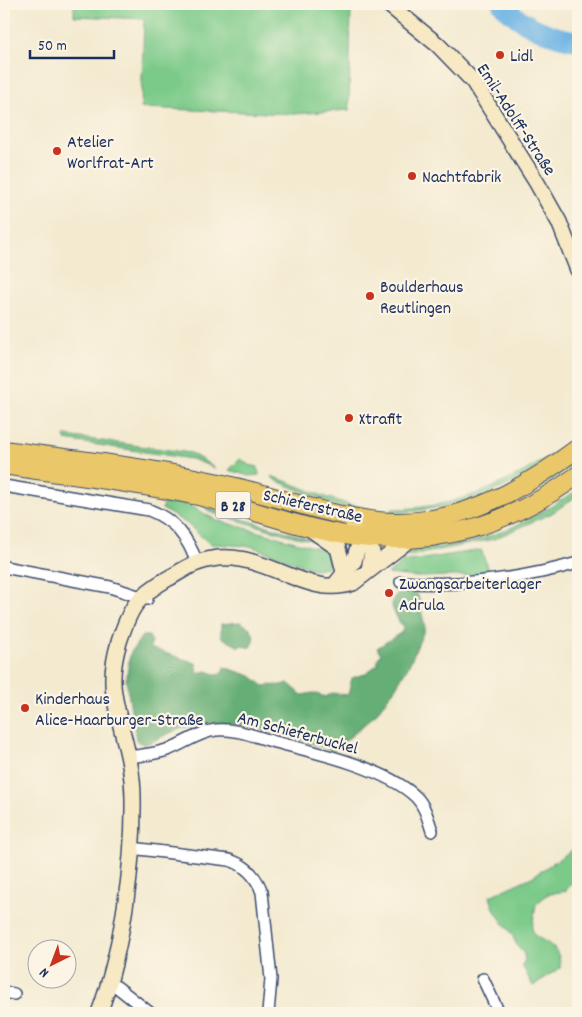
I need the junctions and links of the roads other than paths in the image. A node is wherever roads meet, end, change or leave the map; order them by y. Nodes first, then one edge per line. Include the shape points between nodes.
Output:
1 (388, 4) edge
2 (559, 222) junction
3 (578, 243) edge
4 (578, 270) edge
5 (578, 448) edge
6 (4, 450) edge
7 (4, 465) edge
8 (578, 475) edge
9 (4, 486) edge
10 (346, 514) junction
11 (387, 521) junction
12 (308, 526) junction
13 (365, 537) junction
14 (410, 539) junction
15 (197, 563) junction
16 (578, 563) edge
17 (4, 567) edge
18 (368, 570) junction
19 (344, 572) junction
20 (401, 582) dead end
21 (334, 586) junction
22 (145, 598) junction
23 (130, 757) junction
24 (432, 831) dead end
25 (131, 848) junction
26 (482, 979) dead end
27 (108, 984) junction
28 (99, 1013) edge
29 (150, 1013) edge
30 (268, 1013) edge
31 (500, 1013) edge

1 - 2 street, Emil-Adolff-Straße via 438,45 473,81 522,156
2 - 3 street, Emil-Adolff-Straße
2 - 4 street, Emil-Adolff-Straße
5 - 11 main road, Schieferstraße / B 28 via 535,478 480,506 418,521
6 - 10 main road, Schieferstraße / B 28 via 144,468
7 - 12 main road, Schieferstraße / B 28 via 195,496
8 - 14 main road, Schieferstraße / B 28 via 545,497 494,521 443,537
9 - 15 street via 150,510 179,529
10 - 11 main road, Schieferstraße / B 28
10 - 13 street
11 - 13 street
12 - 13 main road, Schieferstraße / B 28
12 - 19 street via 338,548
13 - 14 main road, Schieferstraße / B 28
13 - 18 street via 372,552
13 - 19 street via 356,550 354,561
14 - 18 street
15 - 21 street via 216,558 246,559 314,584
15 - 22 street via 167,580
16 - 20 street via 488,581
17 - 22 street
18 - 21 street via 353,583
19 - 21 street
22 - 23 street via 121,637 113,680
23 - 24 street, Am Schieferbuckel via 167,750 194,736 216,730 238,732 323,754 400,785 416,797
23 - 25 street via 133,796
25 - 27 street
25 - 30 street via 229,860 240,863 258,881 262,892 271,979
26 - 31 street
27 - 28 street
27 - 29 street via 118,987

